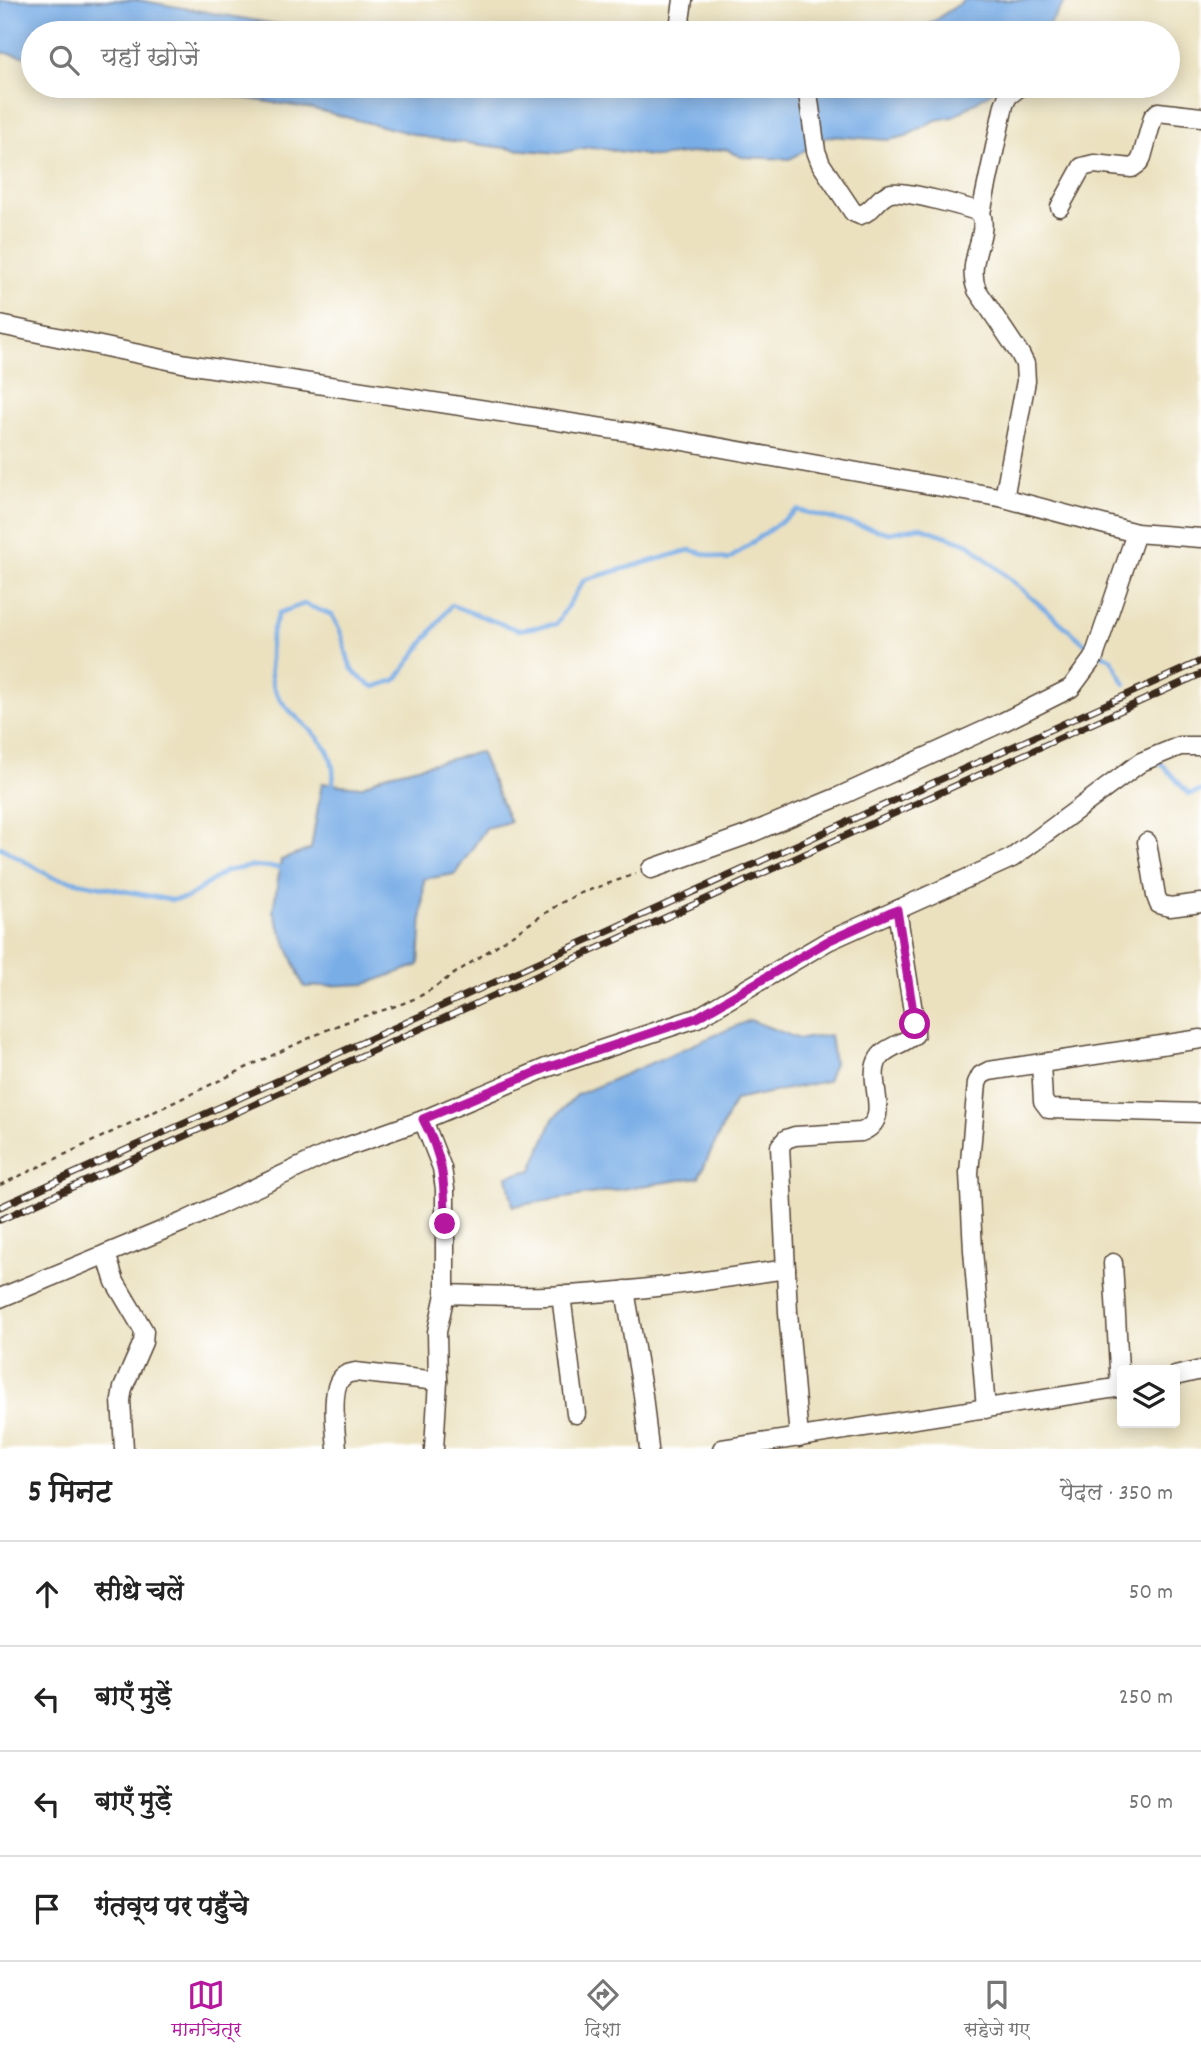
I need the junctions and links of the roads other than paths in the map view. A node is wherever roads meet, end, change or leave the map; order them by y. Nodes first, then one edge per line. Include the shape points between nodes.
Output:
1 (683, 0) edge
2 (680, 21) edge
3 (809, 98) edge
4 (1007, 98) edge
5 (1201, 117) edge
6 (1060, 207) dead end
7 (981, 213) junction
8 (0, 325) edge
9 (1004, 498) junction
10 (1136, 533) junction
11 (1201, 538) edge
12 (1201, 746) edge
13 (1147, 842) dead end
14 (652, 869) road end
15 (1201, 903) edge
16 (897, 910) junction
17 (1201, 1039) edge
18 (1041, 1063) junction
19 (1201, 1113) edge
20 (423, 1119) junction
21 (106, 1254) junction
22 (1113, 1263) dead end
23 (786, 1269) junction
24 (625, 1290) junction
25 (445, 1294) junction
26 (561, 1295) junction
27 (0, 1298) edge
28 (1120, 1365) edge
29 (1201, 1370) edge
30 (1180, 1375) edge
31 (438, 1381) junction
32 (1117, 1388) edge
33 (986, 1409) junction
34 (576, 1414) dead end
35 (799, 1438) junction
36 (825, 1442) edge
37 (124, 1449) edge
38 (337, 1449) edge
39 (434, 1449) edge
40 (649, 1449) edge
41 (722, 1449) edge

1 - 2 street
3 - 7 street via 824,171 853,212 867,213 892,192
4 - 7 street
5 - 6 street via 1158,111 1139,163 1132,168 1082,167
7 - 9 street via 983,226 972,278 1025,364 1026,381
8 - 9 street via 187,364 655,436
9 - 10 street
10 - 11 street
10 - 14 street via 1097,649 1071,688 838,797
12 - 16 street via 1180,746 1141,762 1012,858
13 - 15 street via 1159,904
16 - 20 street via 828,941 696,1018 546,1068
16 - 23 street via 915,1034 879,1058 875,1068 877,1114 870,1129 795,1136 780,1146
17 - 18 street
18 - 19 street via 1043,1101 1049,1109
18 - 33 street via 989,1071 977,1083 969,1173
20 - 21 street via 329,1153
20 - 25 street via 445,1189
21 - 27 street
21 - 37 street via 115,1282 144,1331 123,1388
22 - 28 street
23 - 24 street
23 - 35 street
24 - 26 street
24 - 40 street
25 - 26 street
25 - 31 street via 437,1332
26 - 34 street
29 - 30 street
31 - 38 street via 355,1372 343,1376 334,1397
31 - 39 street
32 - 33 street
33 - 36 street
35 - 36 street
35 - 41 street

